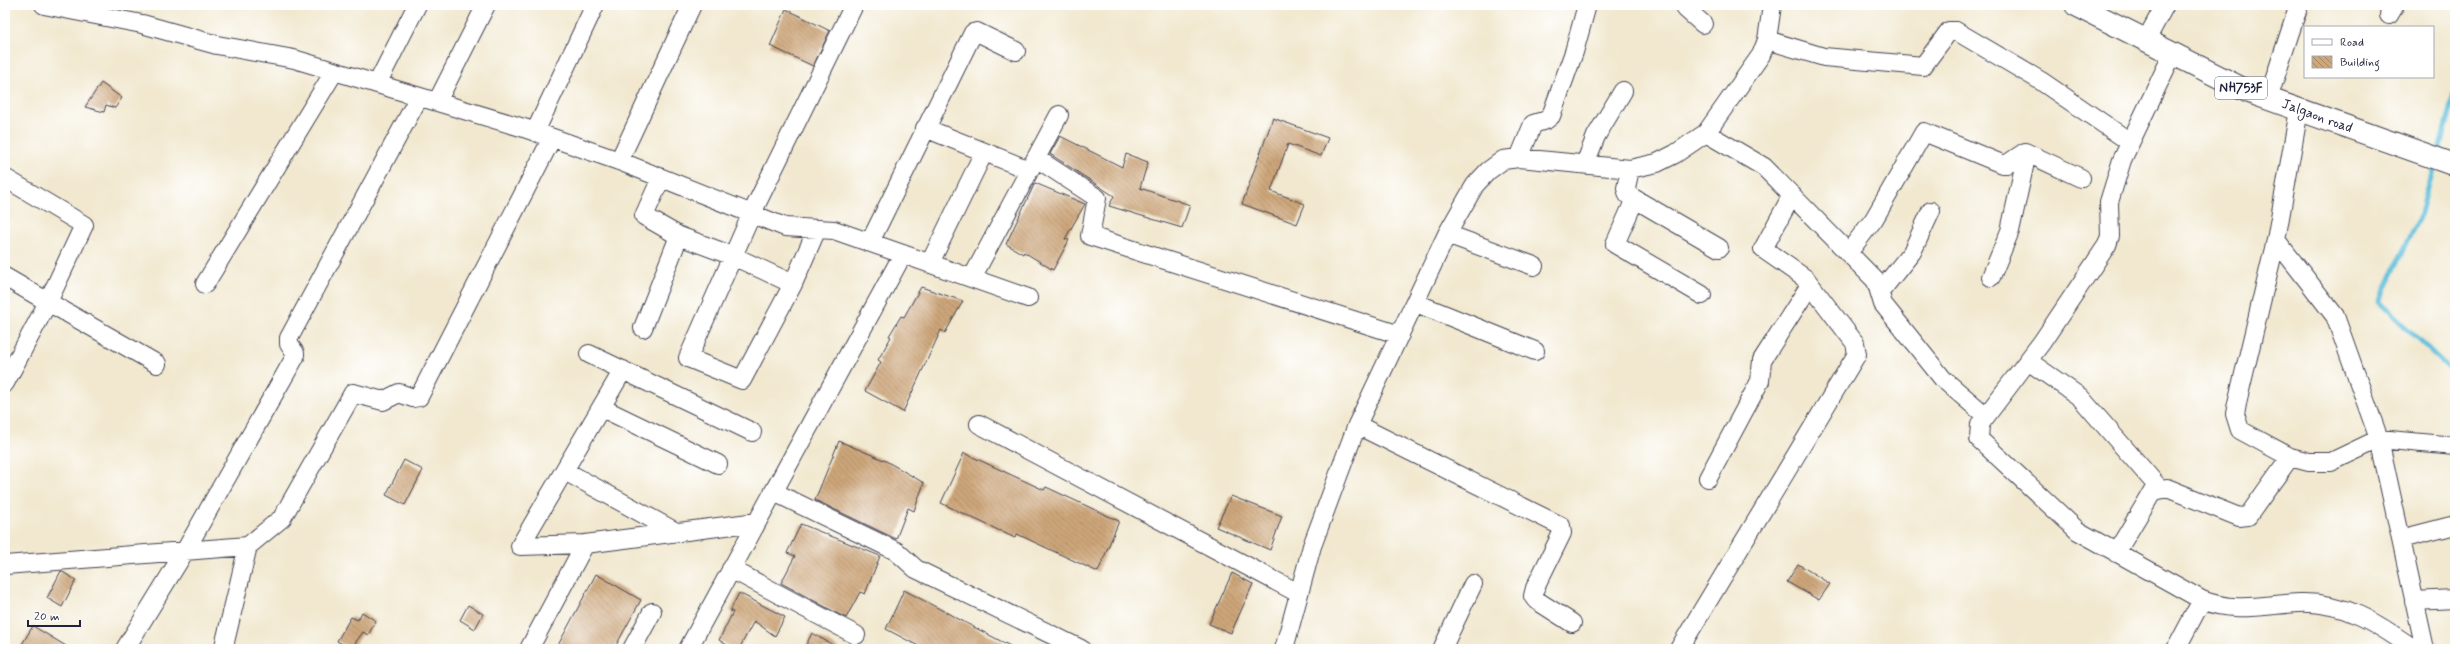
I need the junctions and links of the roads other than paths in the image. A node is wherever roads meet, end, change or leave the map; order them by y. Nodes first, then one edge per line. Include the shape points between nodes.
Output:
1 (44, 5) edge
2 (417, 5) edge
3 (486, 5) edge
4 (595, 5) edge
5 (692, 5) edge
6 (854, 5) edge
7 (1587, 5) edge
8 (1685, 5) edge
9 (1772, 5) edge
10 (2076, 5) edge
11 (2165, 5) edge
12 (2299, 5) edge
13 (1703, 24) dead end
14 (1768, 40) junction
15 (2146, 40) junction
16 (1016, 51) dead end
17 (2173, 54) junction
18 (334, 72) junction
19 (377, 84) junction
20 (1623, 91) dead end
21 (419, 97) junction
22 (2268, 98) junction
23 (437, 102) junction
24 (2299, 110) junction
25 (1059, 115) dead end
26 (925, 128) junction
27 (535, 132) junction
28 (1706, 133) junction
29 (552, 138) junction
30 (2130, 142) junction
31 (984, 152) junction
32 (2027, 153) junction
33 (1518, 158) junction
34 (619, 161) junction
35 (1033, 164) junction
36 (1585, 164) junction
37 (2455, 165) edge
38 (1630, 168) junction
39 (5, 178) edge
40 (661, 178) junction
41 (2081, 178) dead end
42 (1792, 196) junction
43 (1635, 199) junction
44 (1931, 211) dead end
45 (752, 213) junction
46 (816, 229) junction
47 (1447, 234) junction
48 (679, 236) junction
49 (2276, 240) junction
50 (870, 242) junction
51 (1719, 248) dead end
52 (1848, 253) junction
53 (903, 254) junction
54 (733, 256) junction
55 (930, 263) junction
56 (1534, 266) dead end
57 (5, 277) edge
58 (1991, 277) dead end
59 (972, 278) junction
60 (206, 284) dead end
61 (793, 284) junction
62 (1810, 285) junction
63 (1880, 292) junction
64 (1702, 295) dead end
65 (1028, 298) dead end
66 (48, 302) junction
67 (1416, 303) junction
68 (642, 328) dead end
69 (1400, 335) junction
70 (1535, 351) dead end
71 (589, 354) dead end
72 (2028, 361) junction
73 (157, 364) dead end
74 (623, 370) junction
75 (5, 383) edge
76 (602, 408) junction
77 (1986, 416) junction
78 (979, 424) dead end
79 (1357, 426) junction
80 (752, 432) dead end
81 (2379, 439) junction
82 (2455, 446) edge
83 (2290, 457) junction
84 (718, 464) dead end
85 (565, 472) junction
86 (1708, 478) dead end
87 (2159, 488) junction
88 (774, 492) junction
89 (757, 522) junction
90 (2455, 525) edge
91 (676, 532) junction
92 (2401, 539) junction
93 (585, 544) junction
94 (248, 546) junction
95 (185, 550) junction
96 (2116, 553) junction
97 (5, 565) edge
98 (731, 569) junction
99 (1473, 584) dead end
100 (1298, 593) junction
101 (2202, 600) junction
102 (2455, 600) edge
103 (2414, 602) junction
104 (652, 612) dead end
105 (1572, 623) dead end
106 (856, 635) dead end
107 (694, 647) edge
108 (125, 649) edge
109 (226, 649) edge
110 (529, 649) edge
111 (632, 649) edge
112 (1081, 649) edge
113 (1284, 649) edge
114 (1442, 649) edge
115 (1679, 649) edge
116 (2176, 649) edge
117 (2414, 649) edge
118 (2425, 649) edge

1 - 18 street via 142,24 217,46 294,59
2 - 19 street
3 - 23 street
4 - 27 street
5 - 34 street
6 - 45 street
7 - 33 street via 1574,52 1551,116 1533,124
8 - 13 street via 1686,9
9 - 14 street
10 - 15 highway, Jalgaon road / NH753F
11 - 15 street
12 - 22 street
14 - 28 street
14 - 30 street via 1824,57 1923,66 1949,31 1956,31 2036,78
15 - 17 highway, Jalgaon road / NH753F
16 - 26 street via 977,32 973,33
17 - 22 highway, Jalgaon road / NH753F via 2249,92
17 - 30 street
18 - 19 street
18 - 60 street
19 - 21 street
20 - 36 street via 1596,136
21 - 23 street
21 - 95 street via 289,338 295,357
22 - 24 highway, Jalgaon road / NH753F
23 - 27 street
24 - 37 highway, Jalgaon road / NH753F
24 - 49 street
25 - 35 street
26 - 31 street
26 - 50 street
27 - 29 street
28 - 38 street via 1675,154 1656,163
28 - 42 street via 1764,167
29 - 34 street
29 - 94 street via 418,397 413,398 399,393 383,401 353,393 282,518
30 - 72 street via 2109,202 2110,240
31 - 35 street
31 - 55 street
32 - 41 street
32 - 52 street via 2022,153 2007,164 2002,164 1924,132 1874,219
32 - 58 street via 2010,231
33 - 36 street
33 - 47 street via 1503,160 1488,170 1475,185
34 - 40 street
35 - 59 street
35 - 69 street via 1097,198 1090,236
36 - 38 street
38 - 43 street via 1627,192
39 - 66 street via 84,225
40 - 45 street
40 - 48 street via 644,216
42 - 52 street
42 - 62 street via 1763,249 1802,276
43 - 51 street
43 - 64 street via 1615,244
44 - 63 street via 1912,252
45 - 46 street via 785,227
45 - 54 street
46 - 50 street via 834,230
46 - 61 street
47 - 56 street
47 - 67 street
48 - 54 street
48 - 68 street
49 - 81 street via 2335,316
49 - 83 street via 2235,414 2240,430
50 - 53 street
52 - 63 street via 1876,281
53 - 55 street
53 - 88 street
54 - 61 street
54 - 61 street via 688,358 742,380
55 - 59 street
57 - 66 street
59 - 65 street
62 - 86 street via 1762,360 1760,381
62 - 115 street via 1855,343 1857,354
63 - 77 street via 1883,304 1943,379
66 - 73 street
66 - 75 street
67 - 69 street
67 - 70 street
69 - 79 street
71 - 74 street
72 - 77 street
72 - 87 street via 2080,397
74 - 76 street
74 - 80 street
76 - 84 street
76 - 85 street
77 - 96 street via 1980,424 1980,439 2071,526
78 - 100 street
79 - 100 street via 1312,546
79 - 105 street via 1561,526 1562,533 1534,588 1533,596
81 - 82 street
81 - 83 street via 2331,462 2309,462
81 - 92 street
83 - 87 street via 2248,516 2238,517 2167,488
85 - 91 street
85 - 93 street via 520,546
87 - 96 street via 2153,491
88 - 89 street
88 - 112 street via 896,551 916,569
89 - 91 street
89 - 98 street
90 - 92 street
91 - 93 street
92 - 103 street
93 - 110 street
94 - 95 street
94 - 109 street via 224,646
95 - 97 street
95 - 108 street
96 - 101 street
98 - 106 street
98 - 107 street
99 - 114 street
100 - 113 street
101 - 116 street
101 - 117 street via 2233,608 2261,608 2298,603 2324,604 2375,621
102 - 103 street
103 - 118 street
104 - 111 street

